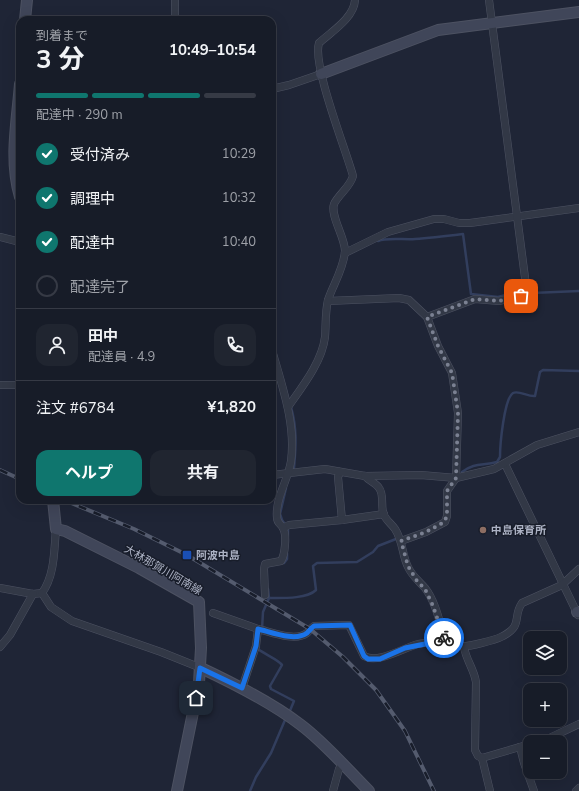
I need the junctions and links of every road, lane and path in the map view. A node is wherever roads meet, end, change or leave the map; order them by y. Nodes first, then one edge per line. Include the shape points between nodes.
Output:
1 (27, 0) edge
2 (175, 0) edge
3 (355, 0) edge
4 (489, 0) edge
5 (579, 12) edge
6 (25, 16) edge
7 (175, 16) edge
8 (492, 22) junction
9 (322, 74) junction
10 (276, 87) edge
11 (16, 168) edge
12 (16, 183) edge
13 (579, 208) edge
14 (516, 216) junction
15 (0, 237) edge
16 (16, 241) edge
17 (345, 252) junction
18 (330, 302) junction
19 (427, 317) junction
20 (276, 364) edge
21 (0, 385) edge
22 (16, 385) edge
23 (288, 407) junction
24 (579, 432) edge
25 (505, 464) junction
26 (340, 472) junction
27 (288, 473) junction
28 (276, 474) edge
29 (365, 476) junction
30 (456, 478) junction
31 (53, 504) edge
32 (384, 514) junction
33 (342, 520) junction
34 (286, 527) junction
35 (56, 529) junction
36 (401, 541) junction
37 (579, 569) edge
38 (562, 585) junction
39 (0, 588) edge
40 (42, 593) junction
41 (33, 594) junction
42 (265, 595) dead end
43 (213, 613) dead end
44 (578, 614) edge
45 (260, 630) junction
46 (445, 640) junction
47 (464, 647) junction
48 (0, 648) edge
49 (200, 668) junction
50 (242, 688) junction
51 (579, 724) edge
52 (556, 735) edge
53 (523, 745) edge
54 (520, 746) junction
55 (482, 758) junction
56 (343, 763) junction
57 (579, 788) edge
58 (177, 791) edge
59 (333, 791) edge
60 (369, 791) edge
61 (490, 791) edge
62 (534, 791) edge
63 (576, 791) edge

1 - 6 main road
2 - 7 street
3 - 9 street via 350,14 319,43 317,49
4 - 8 street
5 - 8 main road
8 - 9 main road via 438,30
8 - 14 street
9 - 10 street
9 - 17 street via 354,176 334,205
11 - 12 main road
13 - 14 street
14 - 17 street via 459,223 434,219 388,232
14 - 19 street via 527,293 499,301 475,299
15 - 16 street
17 - 18 street
18 - 19 street via 399,298 409,300
18 - 23 street via 321,352 305,383
19 - 30 street via 452,373 458,413
20 - 23 street
21 - 22 street
23 - 27 street via 292,448
24 - 25 street via 537,445
25 - 30 street
25 - 38 street
26 - 27 street via 325,469
26 - 29 street
26 - 33 street via 338,477
27 - 28 street
27 - 34 street via 277,508 277,520
29 - 30 street via 421,475
29 - 32 street via 378,486
30 - 36 street via 447,491 447,516 444,522
31 - 35 main road
32 - 33 street
32 - 36 street
33 - 34 street
34 - 42 street via 281,561 266,564 264,569
35 - 40 street via 52,569
35 - 49 main road, 大林那賀川阿南線 via 65,531 139,568 199,602
36 - 46 street via 408,566 425,589
37 - 38 street
38 - 44 street
38 - 47 street via 522,603 519,607 517,625 501,637
39 - 41 street
40 - 41 street
40 - 49 street via 51,607 72,621
41 - 48 street
43 - 45 street
45 - 46 street via 286,636 300,636 314,626 350,625 364,656 375,659 405,648
45 - 50 street
46 - 47 street
47 - 55 street via 465,656 475,675 475,750
49 - 50 main road
49 - 58 main road, 大林那賀川阿南線
50 - 56 main road via 302,726
51 - 52 street
53 - 54 street
54 - 55 street
54 - 62 street
55 - 61 street
56 - 59 street
56 - 60 main road
57 - 63 street

